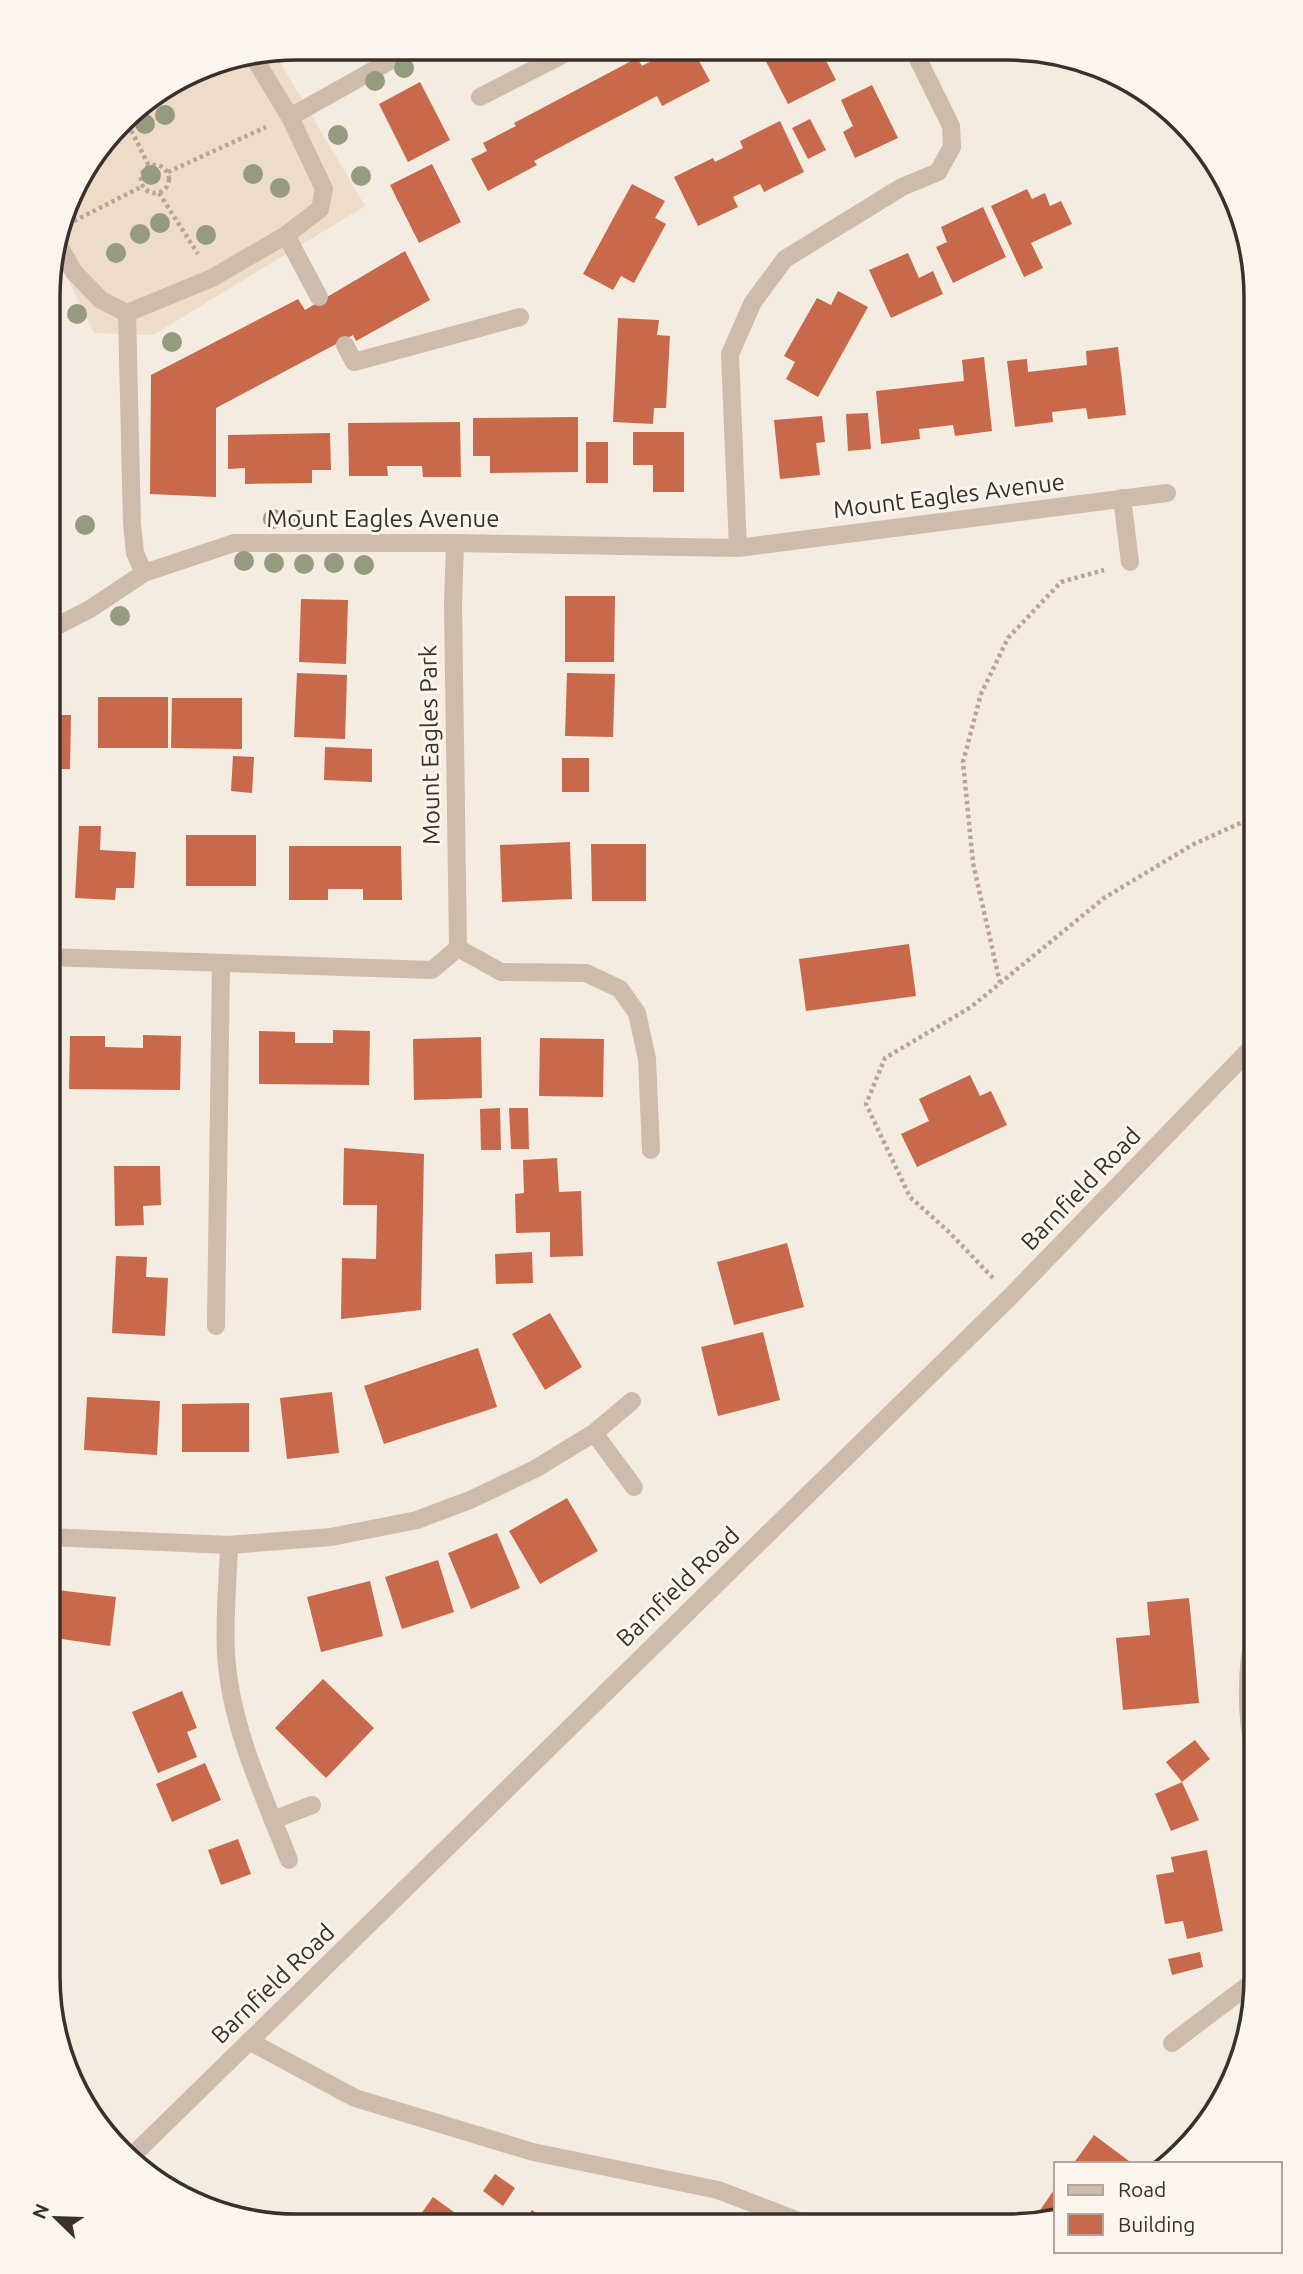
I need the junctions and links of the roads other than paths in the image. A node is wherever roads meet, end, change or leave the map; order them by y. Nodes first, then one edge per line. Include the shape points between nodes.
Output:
1 (392, 60) edge
2 (548, 60) edge
3 (918, 60) edge
4 (257, 63) edge
5 (480, 97) dead end
6 (290, 117) junction
7 (286, 235) junction
8 (64, 255) edge
9 (319, 297) dead end
10 (127, 313) junction
11 (520, 317) dead end
12 (345, 345) dead end
13 (1167, 493) dead end
14 (1122, 498) junction
15 (455, 543) junction
16 (738, 548) junction
17 (1130, 562) road end
18 (144, 573) junction
19 (60, 624) edge
20 (458, 947) junction
21 (60, 957) edge
22 (221, 964) junction
23 (1244, 1055) edge
24 (651, 1150) dead end
25 (216, 1326) dead end
26 (632, 1401) dead end
27 (594, 1433) junction
28 (634, 1487) dead end
29 (60, 1538) edge
30 (229, 1545) junction
31 (312, 1805) dead end
32 (273, 1820) junction
33 (289, 1860) dead end
34 (1243, 1989) edge
35 (249, 2041) junction
36 (1172, 2043) dead end
37 (136, 2152) edge
38 (780, 2214) edge

1 - 6 street
2 - 5 street
3 - 16 street via 951,126 952,147 938,172 902,187 785,259 753,302 730,354
4 - 6 street
6 - 7 street via 324,189 320,209
7 - 9 street
7 - 10 street via 212,278
8 - 10 street via 102,300
10 - 18 street via 131,524 135,553
11 - 12 street via 354,362
13 - 14 street, Mount Eagles Avenue
14 - 16 street, Mount Eagles Avenue
14 - 17 street
15 - 16 street, Mount Eagles Avenue
15 - 18 street, Mount Eagles Avenue via 234,543
15 - 20 street, Mount Eagles Park
18 - 19 street, Mount Eagles Avenue
20 - 22 street via 432,970
20 - 24 street via 501,972 586,973 620,989 637,1013 648,1059
21 - 22 street
22 - 25 street
23 - 35 street, Barnfield Road via 1011,1296
26 - 27 street
27 - 28 street
27 - 30 street via 535,1469 417,1520 331,1538
29 - 30 street
30 - 32 street via 226,1654 233,1698 246,1752
31 - 32 street
32 - 33 street
34 - 36 street
35 - 37 street, Barnfield Road
35 - 38 street via 355,2098 533,2152 718,2190

